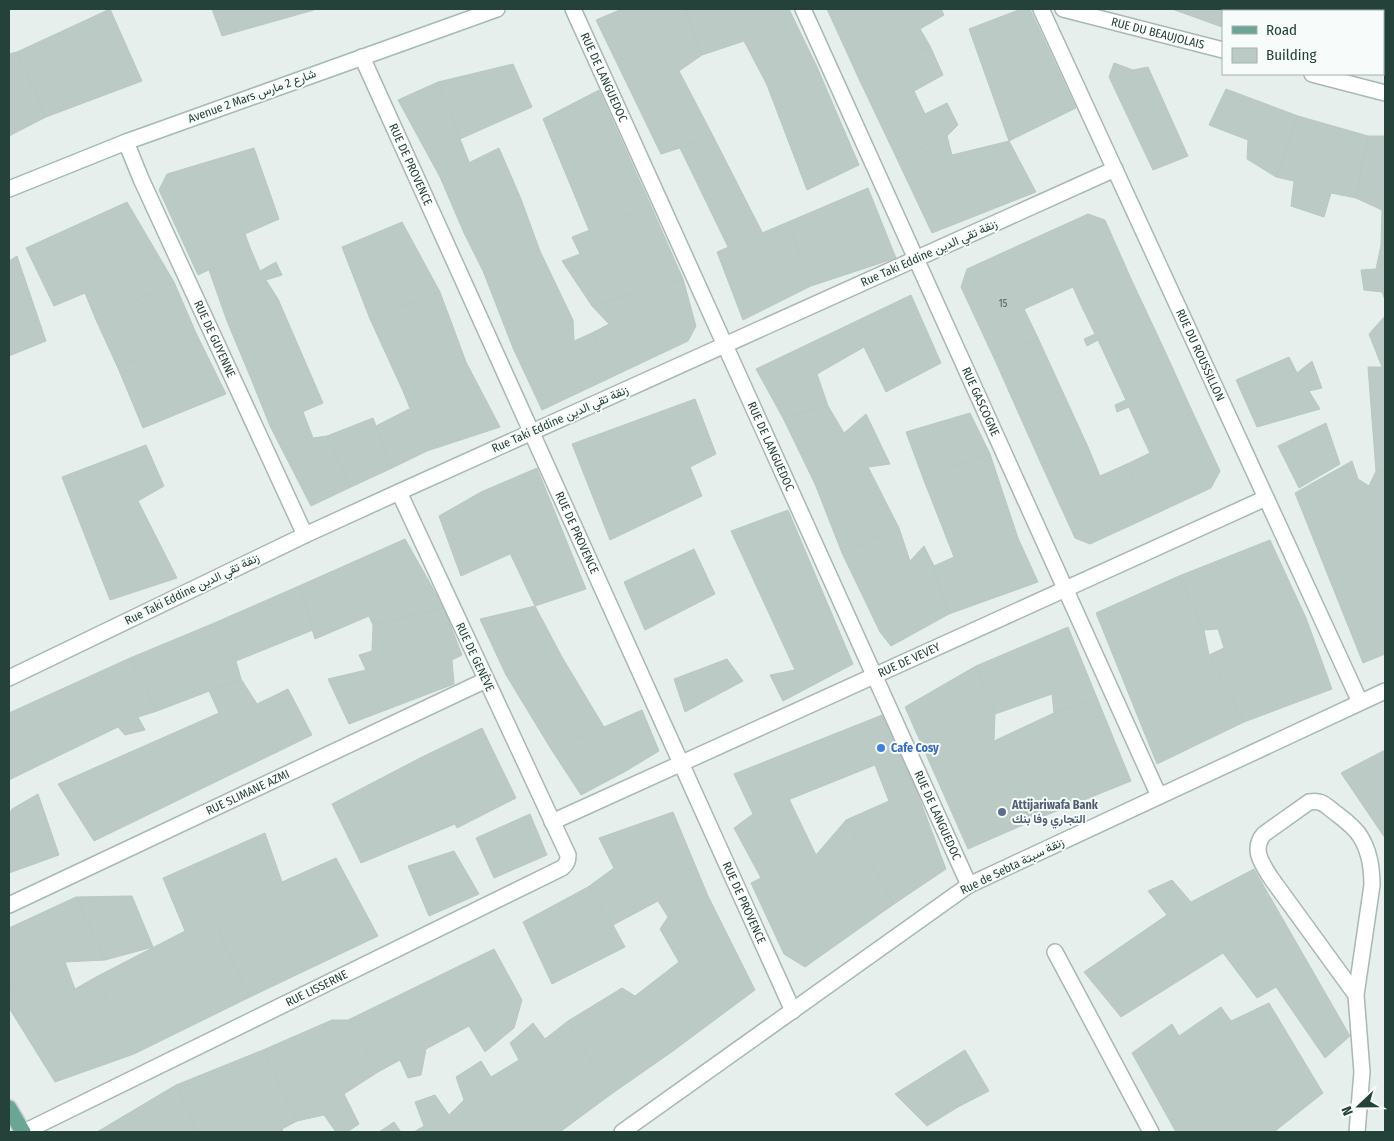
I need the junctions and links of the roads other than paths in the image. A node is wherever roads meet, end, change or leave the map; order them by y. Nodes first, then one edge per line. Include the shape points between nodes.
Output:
1 (497, 9) edge
2 (573, 9) edge
3 (803, 9) edge
4 (1041, 9) edge
5 (1063, 9) edge
6 (1222, 50) edge
7 (362, 56) junction
8 (1316, 75) edge
9 (1385, 93) edge
10 (126, 142) junction
11 (1115, 169) junction
12 (9, 189) edge
13 (916, 259) junction
14 (725, 345) junction
15 (531, 432) junction
16 (398, 492) junction
17 (1266, 498) junction
18 (305, 535) junction
19 (1065, 589) junction
20 (875, 676) junction
21 (9, 678) edge
22 (486, 680) junction
23 (1385, 691) edge
24 (1360, 702) junction
25 (681, 763) junction
26 (1159, 796) junction
27 (552, 822) junction
28 (969, 884) junction
29 (9, 905) edge
30 (1055, 952) dead end
31 (1356, 995) junction
32 (792, 1010) junction
33 (9, 1108) edge
34 (23, 1132) edge
35 (622, 1132) edge
36 (1151, 1132) edge
37 (1357, 1132) edge

1 - 7 street, Avenue 2 Mars شارع 2 مارس
2 - 14 street, RUE DE LANGUEDOC
3 - 13 street, RUE GASCOGNE
4 - 11 street, RUE DU ROUSSILLON
5 - 6 street, RUE DU BEAUJOLAIS
7 - 10 street, Avenue 2 Mars شارع 2 مارس
7 - 15 street, RUE DE PROVENCE
8 - 9 street
10 - 12 street, Avenue 2 Mars شارع 2 مارس
10 - 18 street, RUE DE GUYENNE
11 - 13 street, Rue Taki Eddine زنقة تقي الدين
11 - 17 street, RUE DU ROUSSILLON
13 - 14 street, Rue Taki Eddine زنقة تقي الدين
13 - 19 street, RUE GASCOGNE
14 - 15 street, Rue Taki Eddine زنقة تقي الدين
14 - 20 street, RUE DE LANGUEDOC
15 - 16 street, Rue Taki Eddine زنقة تقي الدين
15 - 25 street, RUE DE PROVENCE
16 - 18 street, Rue Taki Eddine زنقة تقي الدين
16 - 22 street, RUE DE GENÈVE
17 - 19 street, RUE DE VEVEY
17 - 24 street, RUE DU ROUSSILLON
18 - 21 street, Rue Taki Eddine زنقة تقي الدين
19 - 20 street, RUE DE VEVEY
19 - 26 street, RUE GASCOGNE
20 - 25 street, RUE DE VEVEY
20 - 28 street, RUE DE LANGUEDOC
22 - 27 street, RUE DE GENÈVE
22 - 29 street, RUE SLIMANE AZMI
23 - 24 street, Rue de Sebta زنقة سبتة
24 - 26 street, Rue de Sebta زنقة سبتة
25 - 27 street, RUE DE VEVEY
25 - 32 street, RUE DE PROVENCE
26 - 28 street, Rue de Sebta زنقة سبتة
27 - 34 street, RUE LISSERNE via 568,855 562,868
28 - 32 street, Rue de Sebta زنقة سبتة
30 - 36 street
31 - 31 street via 1372,870 1359,835 1322,803 1309,802 1264,834 1259,840 1259,855 1271,878
31 - 37 street via 1362,1072
32 - 35 street, Rue de Sebta زنقة سبتة
33 - 34 main road

